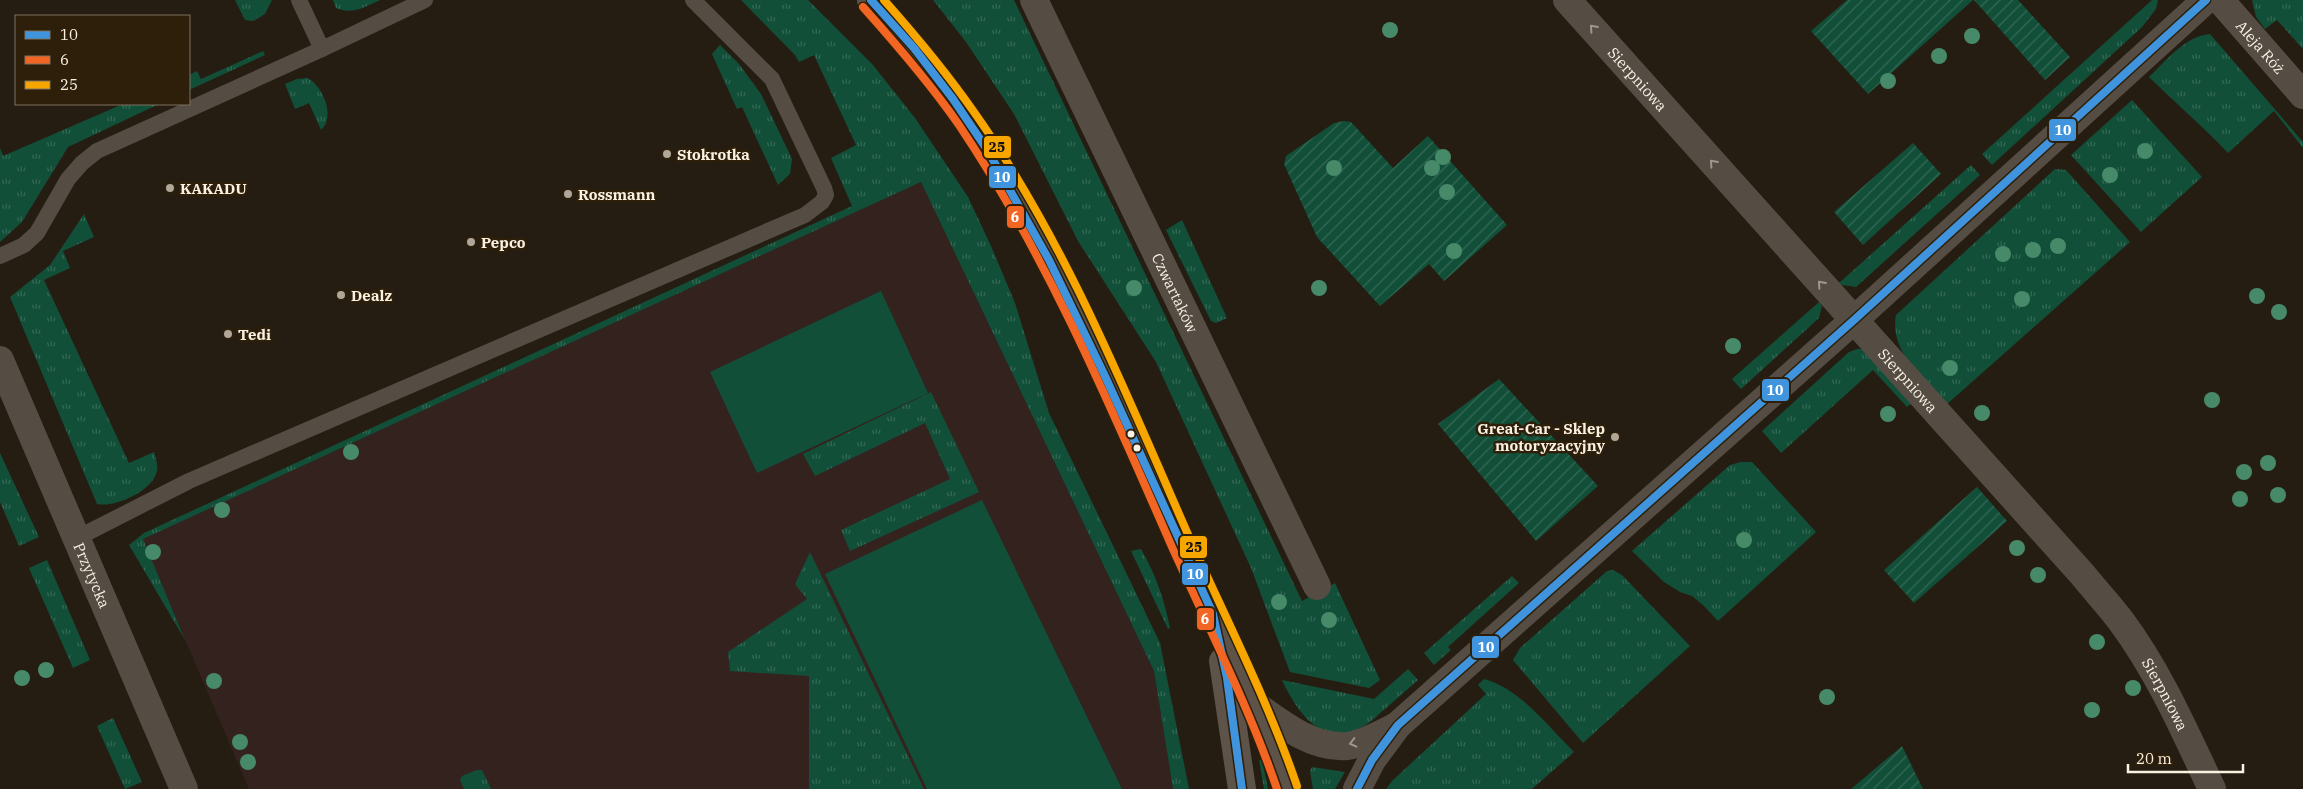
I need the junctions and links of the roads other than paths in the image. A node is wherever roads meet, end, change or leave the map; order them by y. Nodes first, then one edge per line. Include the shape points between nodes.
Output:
1 (300, 0) edge
2 (425, 0) edge
3 (693, 0) edge
4 (871, 0) edge
5 (1034, 0) edge
6 (1568, 0) edge
7 (2206, 0) edge
8 (2220, 0) edge
9 (322, 49) junction
10 (2303, 95) edge
11 (0, 256) edge
12 (1854, 320) junction
13 (0, 360) edge
14 (75, 539) junction
15 (1317, 586) dead end
16 (1213, 613) junction
17 (1254, 704) junction
18 (1398, 725) junction
19 (184, 789) edge
20 (1242, 789) edge
21 (1288, 789) edge
22 (1357, 789) edge
23 (2212, 789) edge

1 - 9 lane
2 - 9 lane
3 - 14 lane via 764,68 779,91 826,194 814,209 189,481
4 - 16 main road via 907,37 965,113 1012,190 1086,335
5 - 15 street, Czwartaków
12 -> 6 street, Sierpniowa
7 - 12 street
8 - 10 street, Aleja Róż
9 - 11 lane via 97,151 82,162 68,179 37,233 24,245
12 - 18 street
12 - 23 street, Sierpniowa via 2082,574 2121,622 2148,662 2178,717
13 - 14 street, Przytycka
14 - 19 street, Przytycka
16 - 17 main road
16 - 20 main road via 1228,685
18 -> 17 street via 1348,746 1328,744 1302,735
17 - 21 main road
18 - 22 street via 1372,760

